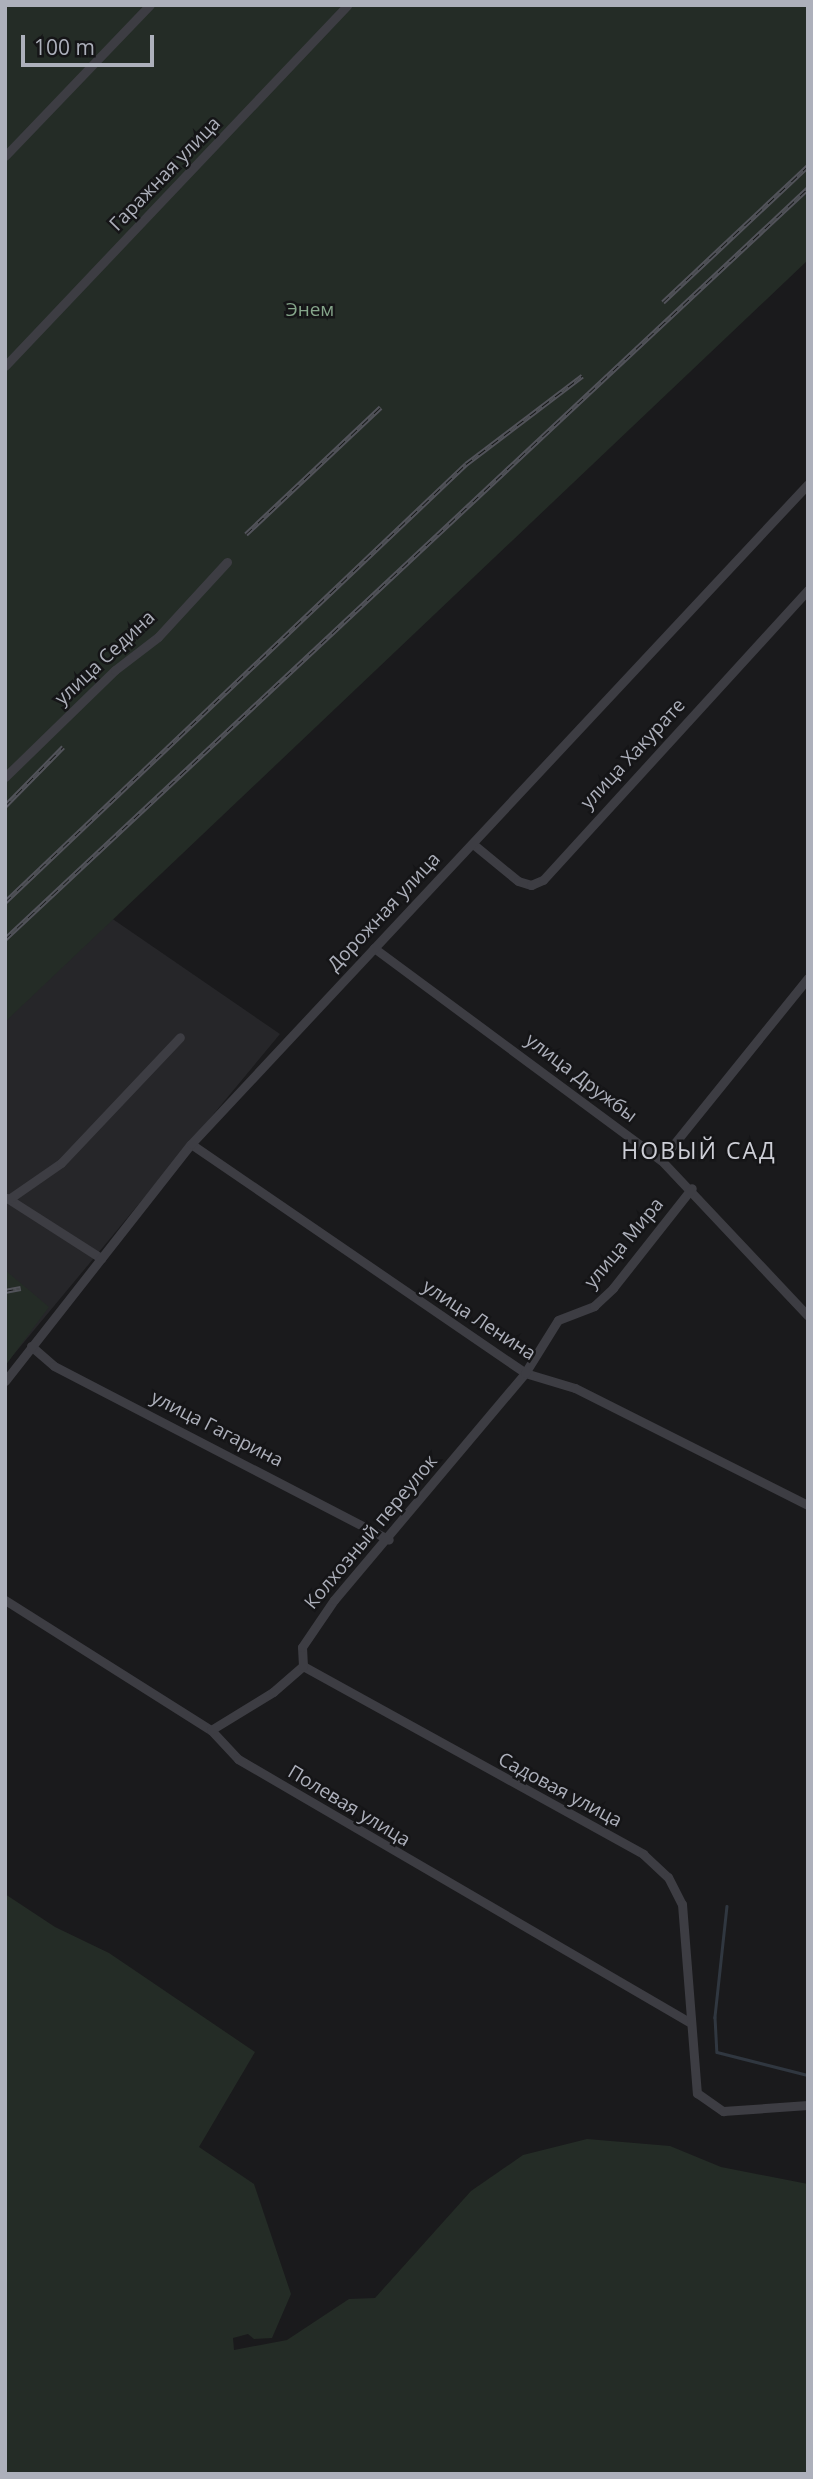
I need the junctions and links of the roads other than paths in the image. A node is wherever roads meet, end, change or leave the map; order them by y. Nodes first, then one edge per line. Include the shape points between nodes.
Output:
1 (150, 5) edge
2 (348, 5) edge
3 (5, 156) edge
4 (5, 366) edge
5 (808, 484) edge
6 (227, 562) dead end
7 (808, 590) edge
8 (5, 777) edge
9 (473, 844) junction
10 (374, 948) junction
11 (808, 978) edge
12 (180, 1037) dead end
13 (191, 1144) junction
14 (661, 1160) junction
15 (692, 1188) junction
16 (7, 1198) edge
17 (102, 1258) junction
18 (808, 1317) edge
19 (31, 1346) junction
20 (525, 1373) junction
21 (5, 1381) edge
22 (808, 1506) edge
23 (389, 1540) junction
24 (5, 1600) edge
25 (303, 1666) junction
26 (211, 1730) junction
27 (689, 2022) junction
28 (808, 2105) edge

1 - 3 street
2 - 4 street, Гаражная улица
5 - 9 street, Дорожная улица
6 - 8 street, улица Седина via 158,637 115,670
7 - 9 street, улица Хакурате via 544,880 531,885 518,881
9 - 10 street, Дорожная улица
10 - 13 street, Дорожная улица
10 - 14 street, улица Дружбы
11 - 14 street
12 - 16 street via 61,1163
13 - 17 street, Дорожная улица
13 - 20 street, улица Ленина
14 - 15 street, улица Дружбы
15 - 18 street, улица Дружбы
15 - 20 street, улица Мира via 613,1288 594,1306 558,1320
16 - 17 street
17 - 19 street, Дорожная улица
19 - 21 street, Дорожная улица
19 - 23 street, улица Гагарина via 54,1366
20 - 22 street, улица Ленина via 575,1388
20 - 23 street, Колхозный переулок
23 - 25 street, Колхозный переулок via 321,1619 302,1647
24 - 26 street, Полевая улица
25 - 26 street
25 - 27 street, Садовая улица via 643,1854 668,1877 682,1904
26 - 27 street, Полевая улица via 238,1759
27 - 28 street, Садовая улица via 697,2093 708,2104 734,2111

